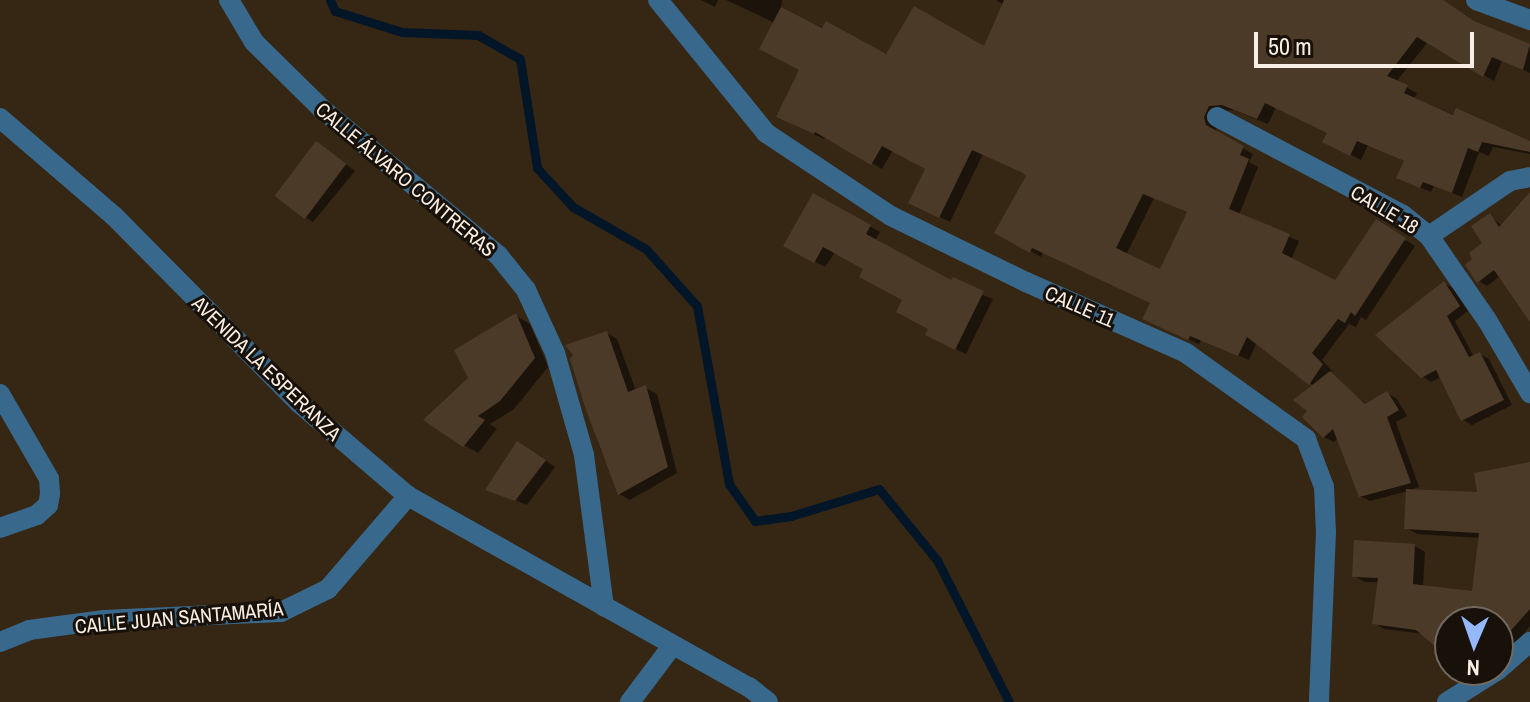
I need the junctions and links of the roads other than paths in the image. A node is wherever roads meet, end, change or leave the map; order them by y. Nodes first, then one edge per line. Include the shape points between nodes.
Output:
1 (229, 0) edge
2 (658, 0) edge
3 (1476, 0) edge
4 (1530, 20) edge
5 (1217, 117) dead end
6 (0, 118) edge
7 (1530, 177) edge
8 (1429, 236) junction
9 (1530, 393) edge
10 (0, 394) edge
11 (408, 496) junction
12 (0, 528) edge
13 (604, 607) junction
14 (0, 642) edge
15 (1530, 642) edge
16 (672, 646) junction
17 (1514, 656) edge
18 (1472, 686) edge
19 (630, 702) edge
20 (768, 702) edge
21 (1319, 702) edge
22 (1447, 702) edge

1 - 13 street, CALLE ÁLVARO CONTRERAS via 254,42 322,109 498,255 526,290 555,353 584,455
2 - 21 street, CALLE 11 via 766,133 891,216 1186,353 1306,439 1324,487
3 - 4 street
5 - 8 street, CALLE 18 via 1403,215
6 - 11 street, AVENIDA LA ESPERANZA via 114,216 299,403
7 - 8 street via 1510,181
8 - 9 street, CALLE 18
10 - 12 street via 49,479 50,494 48,505 37,515
11 - 13 street, AVENIDA LA ESPERANZA
11 - 14 street, CALLE JUAN SANTAMARÍA via 328,589 281,612 104,620 29,630
13 - 16 street, AVENIDA LA ESPERANZA
15 - 17 street
16 - 19 street
16 - 20 street, AVENIDA LA ESPERANZA
18 - 22 street

